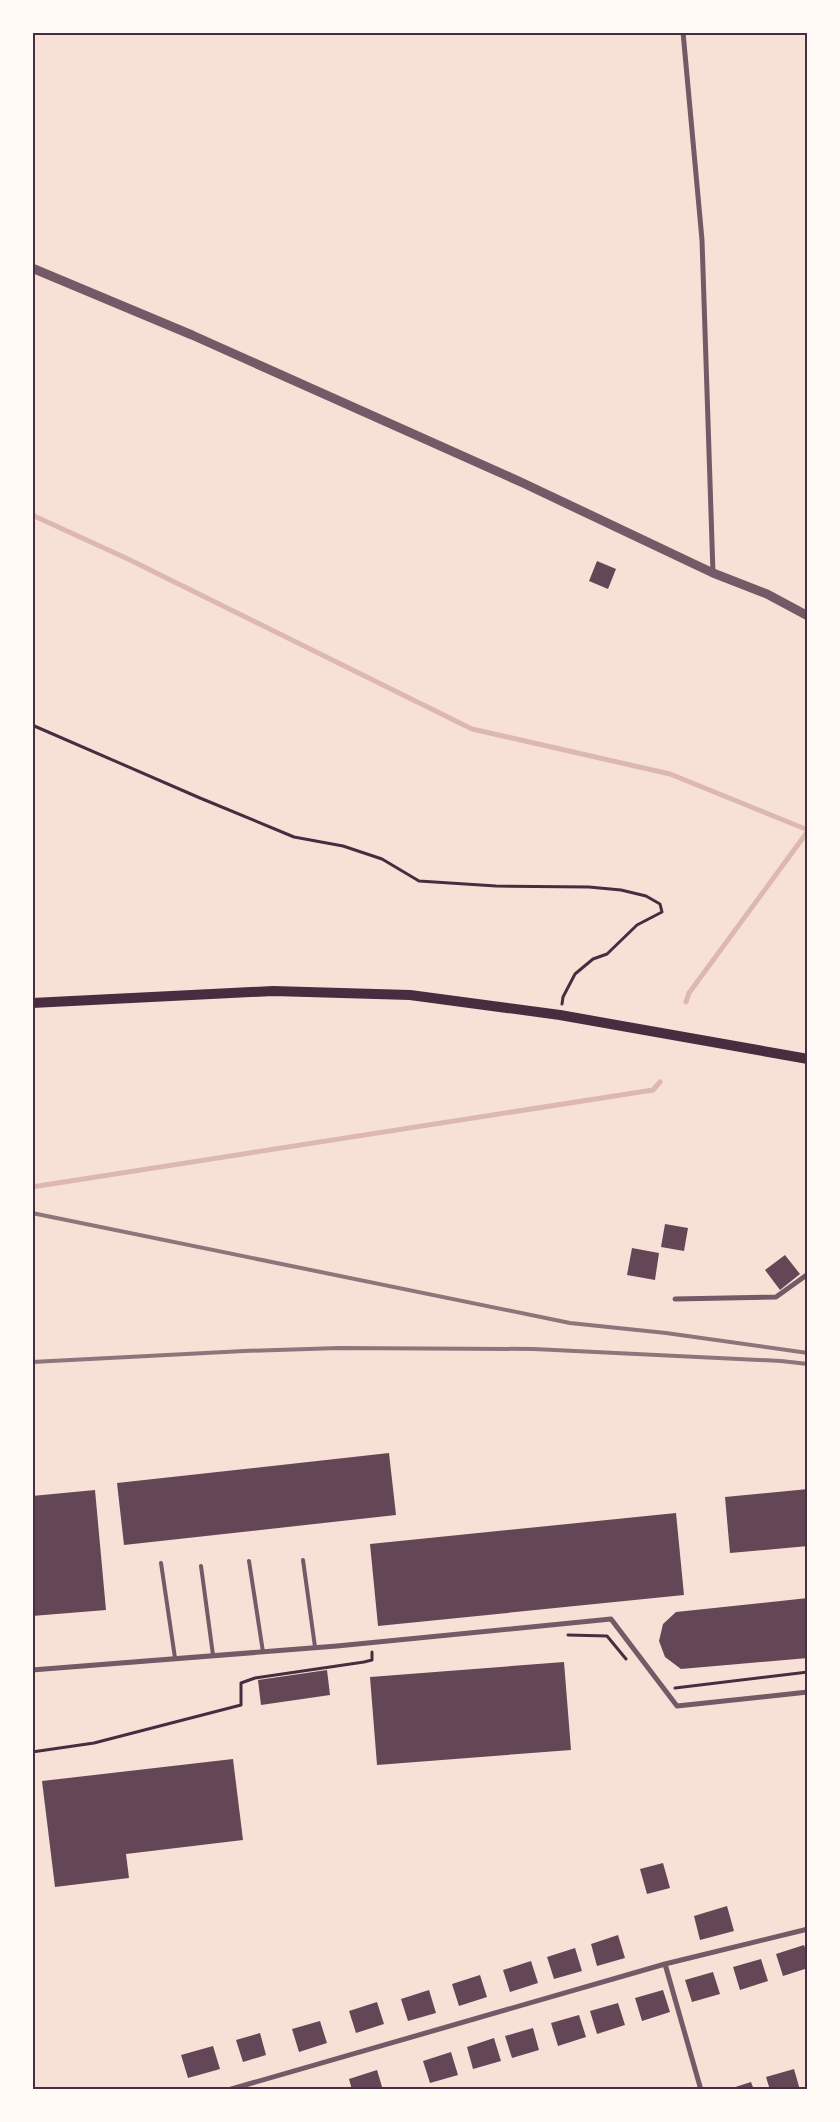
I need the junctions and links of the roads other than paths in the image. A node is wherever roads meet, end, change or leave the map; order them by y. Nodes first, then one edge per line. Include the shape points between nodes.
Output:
1 (683, 32) edge
2 (32, 268) edge
3 (714, 573) junction
4 (808, 616) edge
5 (32, 1003) edge
6 (808, 1059) edge
7 (808, 1274) edge
8 (676, 1299) dead end
9 (303, 1560) dead end
10 (249, 1561) dead end
11 (161, 1563) dead end
12 (201, 1566) dead end
13 (315, 1647) junction
14 (263, 1652) junction
15 (213, 1655) junction
16 (175, 1658) junction
17 (32, 1670) edge
18 (808, 1692) edge
19 (808, 1929) edge
20 (665, 1964) junction
21 (228, 2090) edge
22 (701, 2090) edge

1 - 3 street via 702,240
2 - 3 street via 192,335 524,483
3 - 4 street via 767,594
5 - 6 main road via 273,991 410,995 560,1015
7 - 8 street via 776,1297
9 - 13 lane
10 - 14 lane
11 - 16 lane
12 - 15 lane
13 - 14 street
13 - 18 street via 611,1619 677,1706
14 - 15 street
15 - 16 street
16 - 17 street
19 - 20 street
20 - 21 street
20 - 22 street

